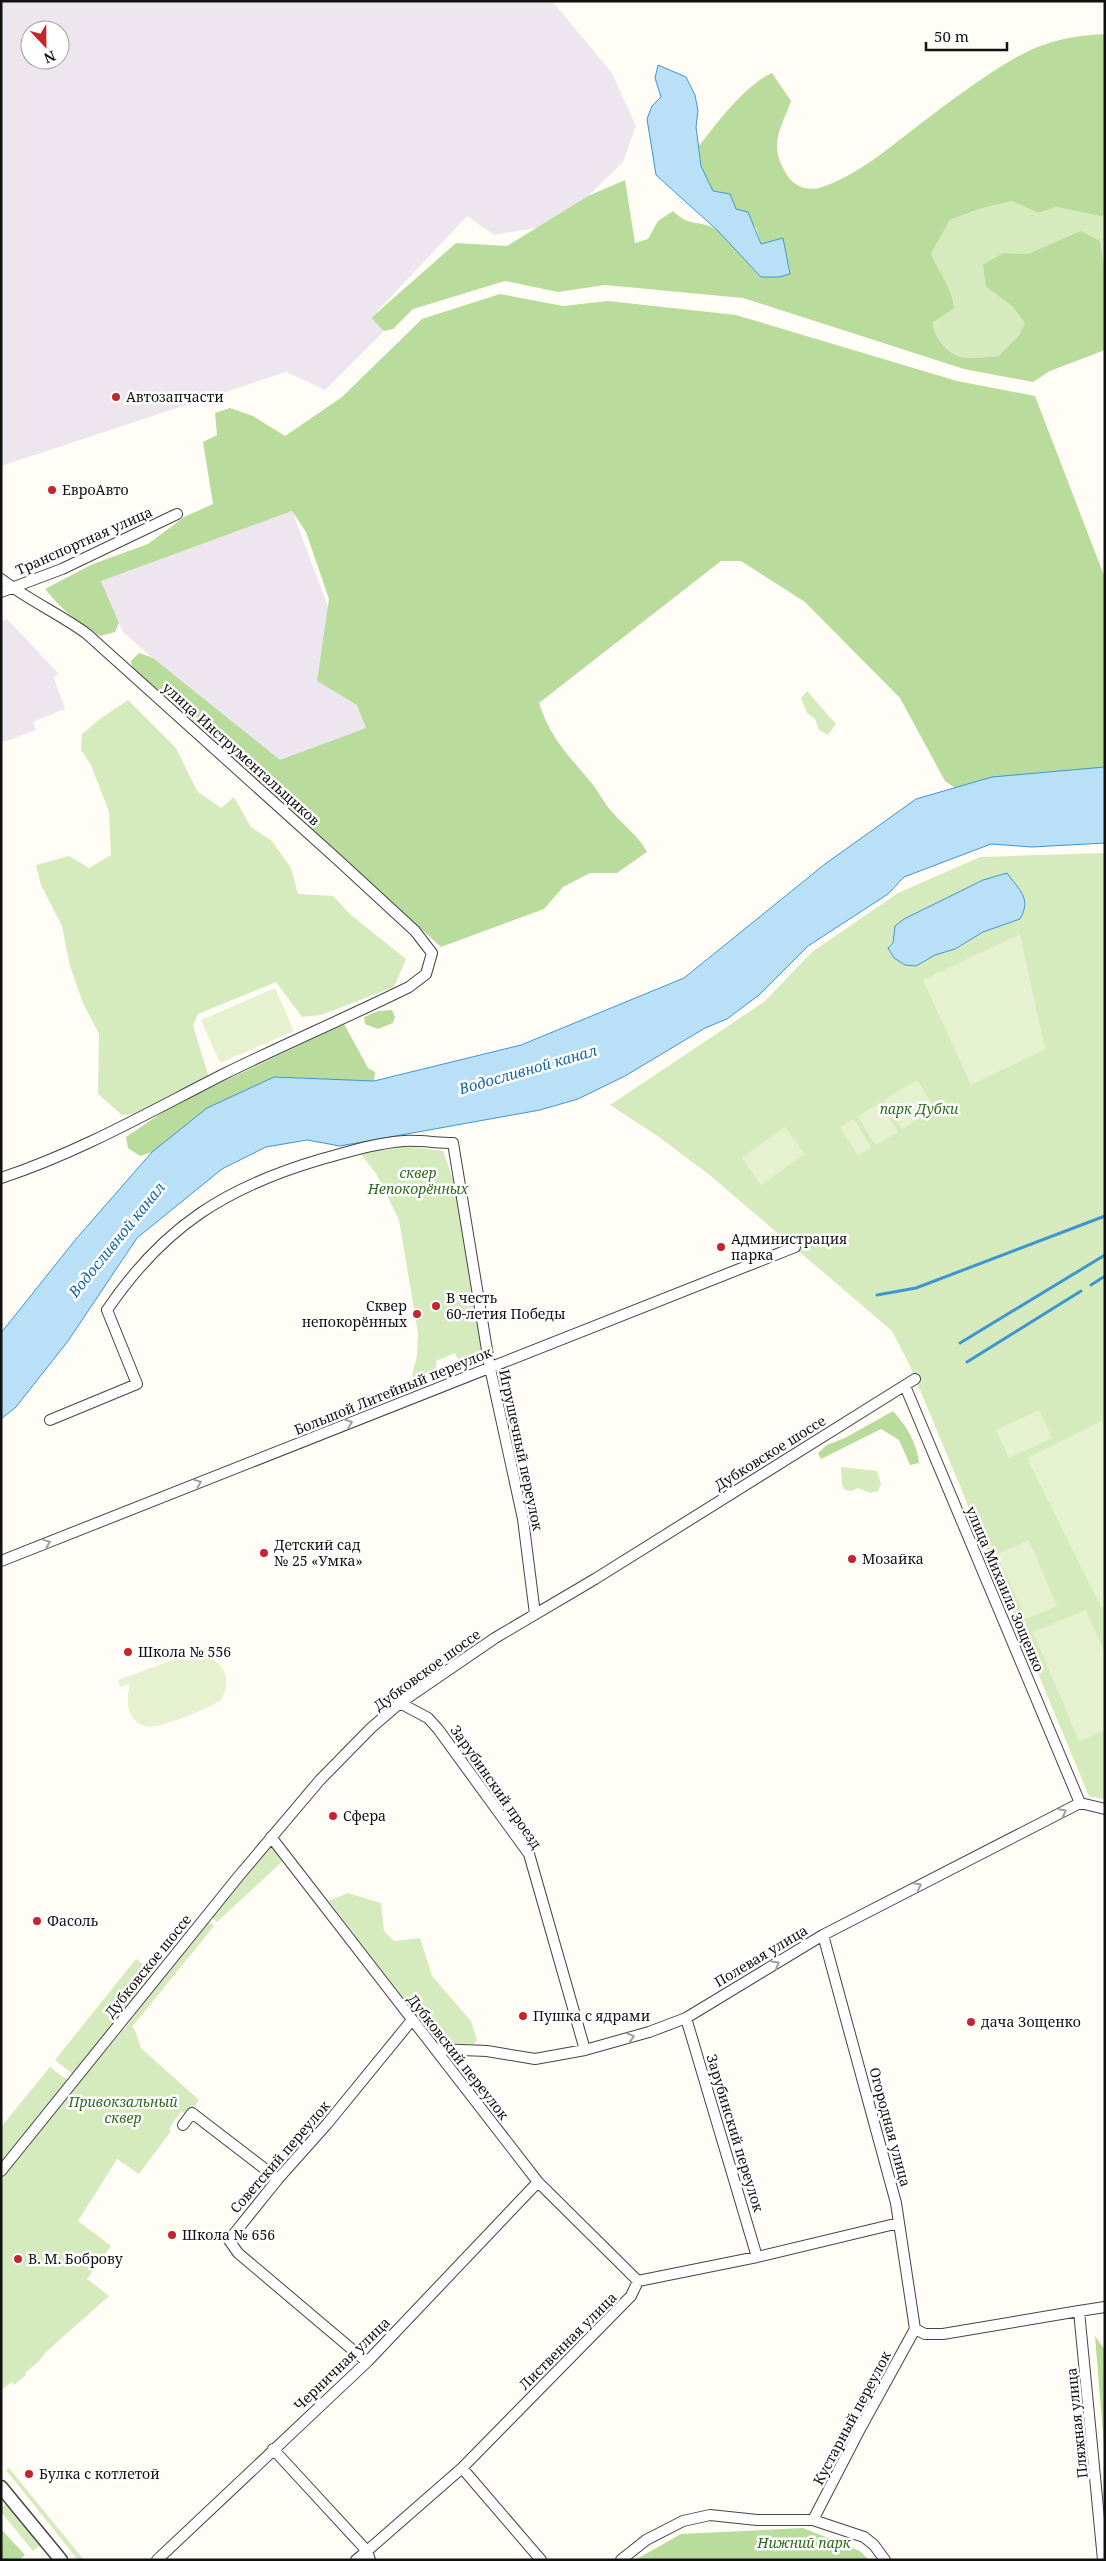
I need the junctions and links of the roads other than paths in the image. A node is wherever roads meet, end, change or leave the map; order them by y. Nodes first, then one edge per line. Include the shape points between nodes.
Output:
1 (176, 514) dead end
2 (1, 579) edge
3 (12, 588) junction
4 (1, 592) edge
5 (1, 1178) edge
6 (795, 1247) dead end
7 (490, 1368) junction
8 (915, 1380) dead end
9 (905, 1386) junction
10 (50, 1420) dead end
11 (1, 1561) edge
12 (534, 1614) junction
13 (400, 1704) junction
14 (1080, 1803) junction
15 (1105, 1809) edge
16 (271, 1838) junction
17 (823, 1935) junction
18 (686, 2018) junction
19 (412, 2020) junction
20 (436, 2049) junction
21 (585, 2050) junction
22 (183, 2126) dead end
23 (1, 2171) edge
24 (278, 2179) junction
25 (538, 2182) junction
26 (900, 2223) junction
27 (757, 2257) junction
28 (638, 2281) junction
29 (1105, 2307) edge
30 (1079, 2311) junction
31 (915, 2329) junction
32 (367, 2362) junction
33 (273, 2449) junction
34 (462, 2468) junction
35 (1, 2487) edge
36 (813, 2520) junction
37 (368, 2555) edge
38 (61, 2560) edge
39 (158, 2560) edge
40 (356, 2560) edge
41 (541, 2560) edge
42 (621, 2560) edge
43 (885, 2560) edge
44 (1103, 2560) edge

1 - 3 street, Транспортная улица via 62,569
2 - 3 street, улица Инструментальщиков
3 - 4 street, Транспортная улица
3 - 5 street, улица Инструментальщиков via 87,634 415,930 432,953 426,974 409,987 225,1074 125,1126 29,1169
6 - 7 street, Большой Литейный переулок
7 - 10 street, Игрушечный переулок via 453,1143 404,1141 351,1151 287,1169 238,1189 153,1251 130,1276 108,1310 136,1384
11 -> 7 street, Большой Литейный переулок
7 - 12 street, Игрушечный переулок via 523,1519
8 - 9 street, Дубковское шоссе
9 - 12 street, Дубковское шоссе
9 - 14 street, улица Михаила Зощенко
12 - 13 street, Дубковское шоссе via 447,1669
13 - 16 street, Дубковское шоссе via 344,1755
13 - 21 street, Зарубинский проезд via 428,1718 438,1729 529,1854
14 - 15 street
17 -> 14 street, Полевая улица
16 - 19 street, Дубковский переулок
16 - 23 street, Дубковское шоссе
18 -> 17 street, Полевая улица
17 - 26 street, Огородная улица
21 -> 18 street, Полевая улица
18 - 27 street, Зарубинский переулок
19 - 20 street, Дубковский переулок
19 - 24 street, Советский переулок
20 - 21 street, Полевая улица via 487,2051 535,2059
20 - 25 street, Дубковский переулок
22 - 24 street via 192,2113
24 - 32 street, Советский переулок via 229,2240 238,2253
25 - 28 street, Дубковский переулок
25 - 32 street, Черничная улица
26 - 27 street
26 - 31 street, Огородная улица
27 - 28 street
28 - 34 street, Лиственная улица via 631,2296
29 - 30 street
30 - 31 street via 943,2334 925,2334
30 - 44 street, Пляжная улица
31 - 36 street, Кустарный переулок
32 - 33 street, Черничная улица
33 - 37 street
33 - 39 street, Черничная улица
34 - 37 street, Лиственная улица
34 - 41 street
35 - 38 street
36 - 42 street via 756,2520 710,2515 683,2521 646,2540
36 - 43 street via 864,2537
37 - 40 street, Лиственная улица

